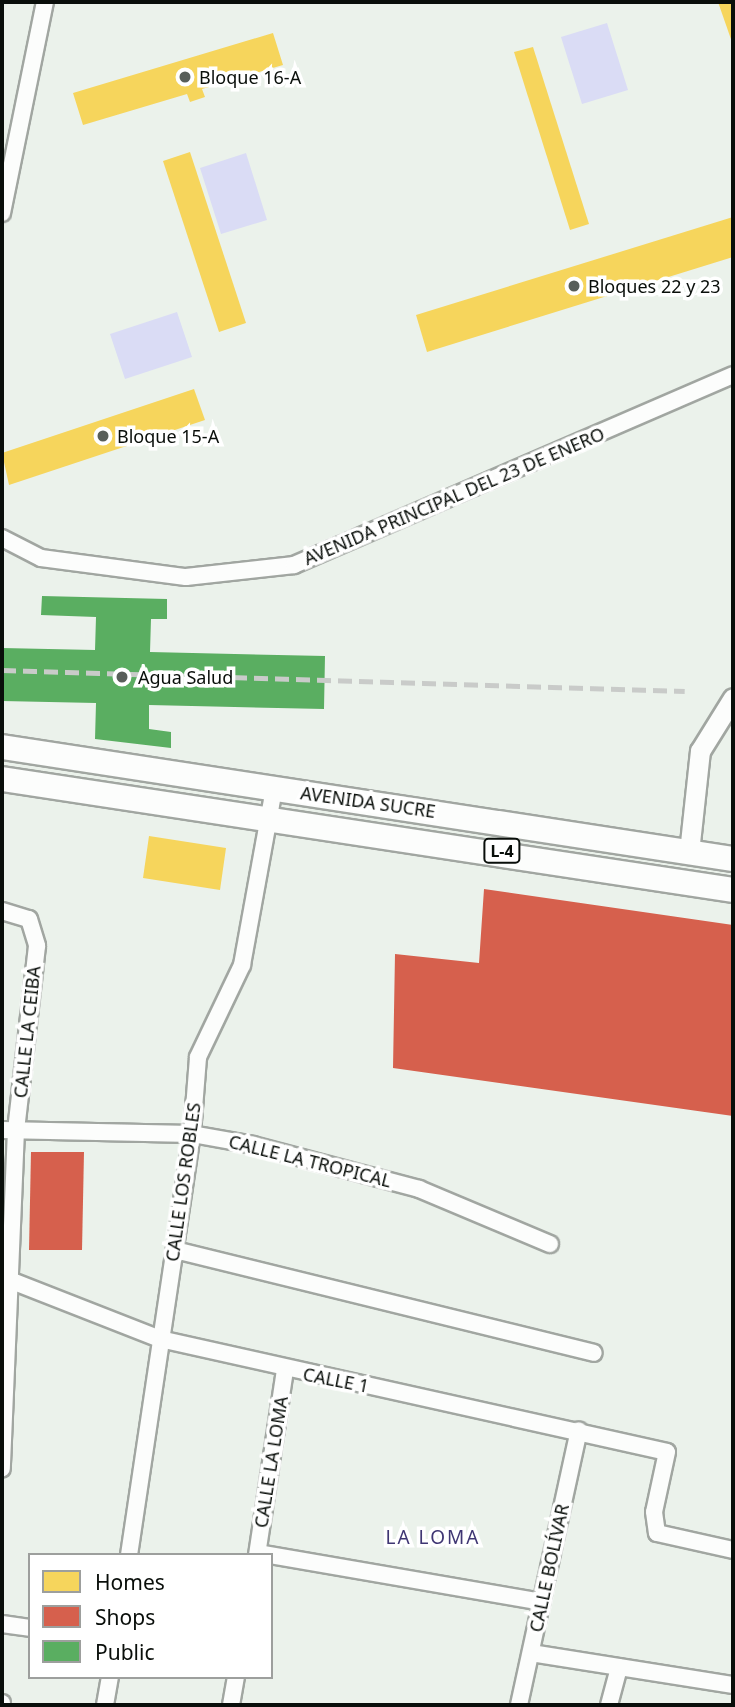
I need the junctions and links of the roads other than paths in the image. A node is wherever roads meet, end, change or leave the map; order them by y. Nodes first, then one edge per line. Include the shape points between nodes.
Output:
1 (46, 2) edge
2 (2, 213) edge
3 (733, 375) edge
4 (2, 538) edge
5 (733, 698) edge
6 (2, 747) edge
7 (2, 779) edge
8 (274, 789) junction
9 (270, 819) junction
10 (689, 852) junction
11 (733, 859) edge
12 (733, 890) edge
13 (2, 911) edge
14 (9, 1130) edge
15 (192, 1134) junction
16 (550, 1244) dead end
17 (174, 1250) junction
18 (12, 1281) junction
19 (160, 1339) junction
20 (594, 1353) dead end
21 (285, 1369) junction
22 (579, 1430) junction
23 (2, 1469) edge
24 (733, 1550) edge
25 (129, 1553) edge
26 (258, 1553) edge
27 (273, 1557) edge
28 (541, 1602) junction
29 (2, 1624) edge
30 (28, 1628) edge
31 (531, 1653) junction
32 (619, 1667) junction
33 (110, 1679) edge
34 (236, 1679) edge
35 (733, 1685) edge
36 (105, 1705) edge
37 (231, 1705) edge
38 (519, 1705) edge
39 (609, 1705) edge

1 - 2 street
3 - 4 street, AVENIDA PRINCIPAL DEL 23 DE ENERO via 294,565 186,577 41,558
5 - 10 street via 700,751
6 - 8 main road, AVENIDA SUCRE / L-4
7 - 9 main road, AVENIDA SUCRE / L-4
8 - 9 street, CALLE LOS ROBLES
8 - 10 main road, AVENIDA SUCRE / L-4
9 - 12 main road, AVENIDA SUCRE / L-4
9 - 15 street, CALLE LOS ROBLES via 242,965 198,1057
10 - 11 main road, AVENIDA SUCRE / L-4
13 - 14 street, CALLE LA CEIBA via 29,919 36,934
14 - 15 street, CALLE LA TROPICAL
14 - 18 street, CALLE LA CEIBA
15 - 16 street, CALLE LA TROPICAL via 341,1165 493,1215
15 - 17 street, CALLE LOS ROBLES
17 - 19 street, CALLE LOS ROBLES
17 - 20 street
18 - 19 street, CALLE 1
18 - 23 street, CALLE LA CEIBA
19 - 21 street, CALLE 1
19 - 25 street, CALLE LOS ROBLES
21 - 22 street, CALLE 1
21 - 26 street, CALLE LA LOMA
22 - 24 street, CALLE 1 via 667,1452 654,1512 657,1533
22 - 28 street, CALLE BOLÍVAR
27 - 28 street
28 - 31 street, CALLE BOLÍVAR
29 - 30 street
31 - 32 street
31 - 38 street, CALLE BOLÍVAR
32 - 35 street
32 - 39 street
33 - 36 street
34 - 37 street

